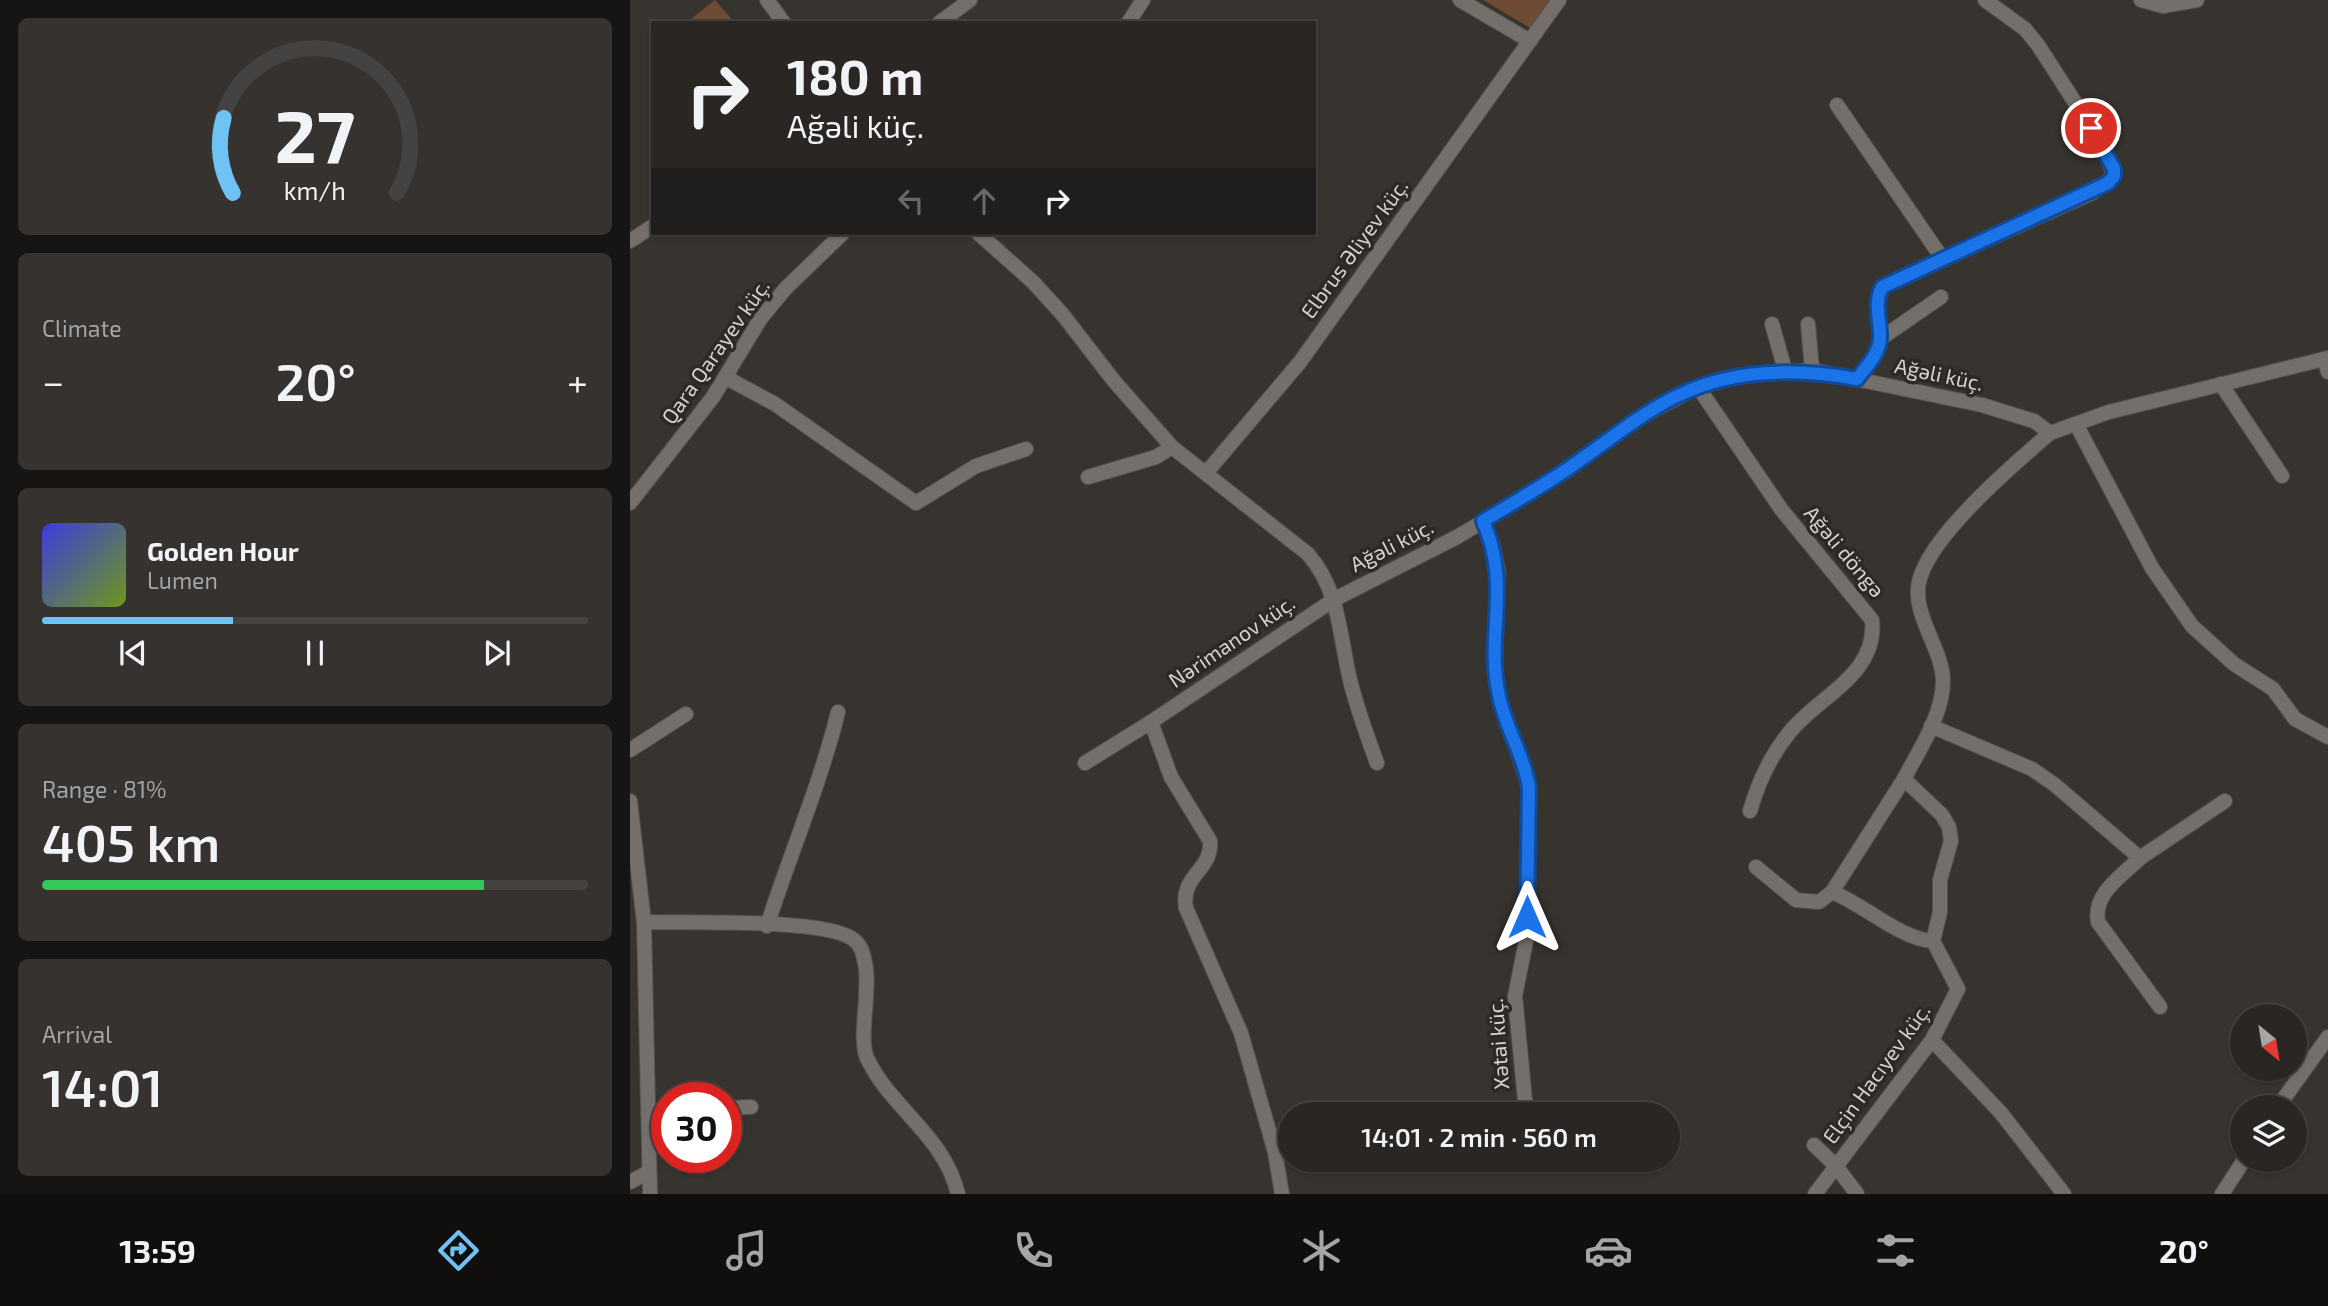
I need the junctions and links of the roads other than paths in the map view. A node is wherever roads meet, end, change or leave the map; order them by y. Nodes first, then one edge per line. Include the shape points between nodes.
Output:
1 (766, 0) edge
2 (970, 0) edge
3 (1143, 0) edge
4 (1460, 0) edge
5 (1559, 0) edge
6 (1985, 0) edge
7 (2141, 0) edge
8 (2197, 0) edge
9 (782, 21) edge
10 (942, 21) edge
11 (1129, 21) edge
12 (1530, 41) junction
13 (1838, 105) dead end
14 (651, 227) edge
15 (841, 235) edge
16 (980, 235) edge
17 (630, 242) edge
18 (1942, 258) junction
19 (1941, 298) dead end
20 (1772, 324) dead end
21 (1808, 324) dead end
22 (1880, 339) junction
23 (2327, 363) edge
24 (1785, 370) junction
25 (1812, 370) junction
26 (725, 377) junction
27 (1857, 379) junction
28 (2221, 384) junction
29 (1698, 387) junction
30 (2076, 424) junction
31 (2050, 433) junction
32 (1172, 447) junction
33 (1026, 449) dead end
34 (1206, 473) junction
35 (2282, 476) dead end
36 (1088, 477) dead end
37 (630, 503) edge
38 (1483, 521) junction
39 (1335, 599) junction
40 (838, 712) dead end
41 (686, 714) dead end
42 (1151, 722) junction
43 (1931, 726) junction
44 (2328, 737) edge
45 (630, 750) edge
46 (1086, 763) dead end
47 (1377, 763) dead end
48 (1904, 779) junction
49 (2225, 801) dead end
50 (630, 802) edge
51 (1750, 810) dead end
52 (2140, 858) junction
53 (1755, 867) dead end
54 (1832, 892) junction
55 (644, 922) junction
56 (767, 926) junction
57 (1933, 940) junction
58 (2160, 1007) dead end
59 (2328, 1037) edge
60 (1932, 1040) junction
61 (2286, 1095) edge
62 (1525, 1102) edge
63 (742, 1107) edge
64 (751, 1107) dead end
65 (649, 1111) joint
66 (1814, 1145) dead end
67 (1836, 1166) junction
68 (649, 1172) junction
69 (2236, 1172) edge
70 (630, 1182) edge
71 (650, 1194) edge
72 (958, 1194) edge
73 (1282, 1194) edge
74 (1815, 1194) edge
75 (1857, 1194) edge
76 (2064, 1194) edge
77 (2222, 1194) edge

1 - 9 street
2 - 10 street
3 - 11 street
4 - 12 street
5 - 12 street, Elbrus Əliyev küç.
6 - 18 street via 2025,29 2038,45 2105,149 2114,176 2092,193
7 - 8 street via 2163,6
12 - 34 street, Elbrus Əliyev küç. via 1300,362
13 - 18 street
14 - 17 street
15 - 26 street, Qara Qarayev küç. via 761,318
16 - 32 street via 1063,314
18 - 22 street via 1882,287 1877,298
19 - 22 street
20 - 24 street
21 - 25 street
22 - 27 street via 1877,352
23 - 28 street
24 - 25 street, Ağəli küç.
24 - 29 street, Ağəli küç.
25 - 27 street, Ağəli küç.
26 - 33 street via 775,404 916,503 976,466
26 - 37 street, Qara Qarayev küç.
27 - 31 street, Ağəli küç. via 2019,415
28 - 30 street
28 - 35 street
29 - 38 street, Ağəli küç. via 1645,415
29 - 51 street, Ağəli döngə via 1781,509 1872,620 1874,637 1869,651 1854,673 1789,733
30 - 31 street
30 - 44 street via 2152,568 2192,625 2234,664 2273,689 2295,719
31 - 43 street via 1940,543 1919,580 1918,594 1943,677 1942,696
32 - 34 street
32 - 36 street via 1156,457
34 - 39 street via 1308,554 1326,577
38 - 39 street, Ağəli küç.
38 - 62 street, Xətai küç. via 1498,570 1495,670 1499,696 1529,787 1527,936 1515,996
39 - 42 street, Nərimanov küç.
39 - 47 street via 1350,680
40 - 56 street via 816,790
41 - 45 street
42 - 46 street, Nərimanov küç.
42 - 73 street via 1171,777 1209,841 1206,862 1186,886 1186,908 1241,1033 1275,1152
43 - 48 street
43 - 52 street via 2032,769
48 - 54 street
48 - 57 street via 1942,815 1951,841 1940,880 1940,912
49 - 52 street
50 - 55 street
52 - 58 street via 2100,897 2095,908 2098,922
53 - 54 street via 1796,900 1819,902
54 - 57 street via 1912,936
55 - 56 street
55 - 65 street
56 - 72 street via 834,931 853,938 862,949 868,998 866,1056 939,1149 950,1166
57 - 60 street, Elçin Hacıyev küç. via 1958,989
59 - 61 street
60 - 67 street, Elçin Hacıyev küç.
60 - 76 street via 2001,1113
63 - 64 street
65 - 68 street
66 - 67 street
67 - 74 street, Elçin Hacıyev küç.
67 - 75 street
68 - 70 street
68 - 71 street
69 - 77 street

